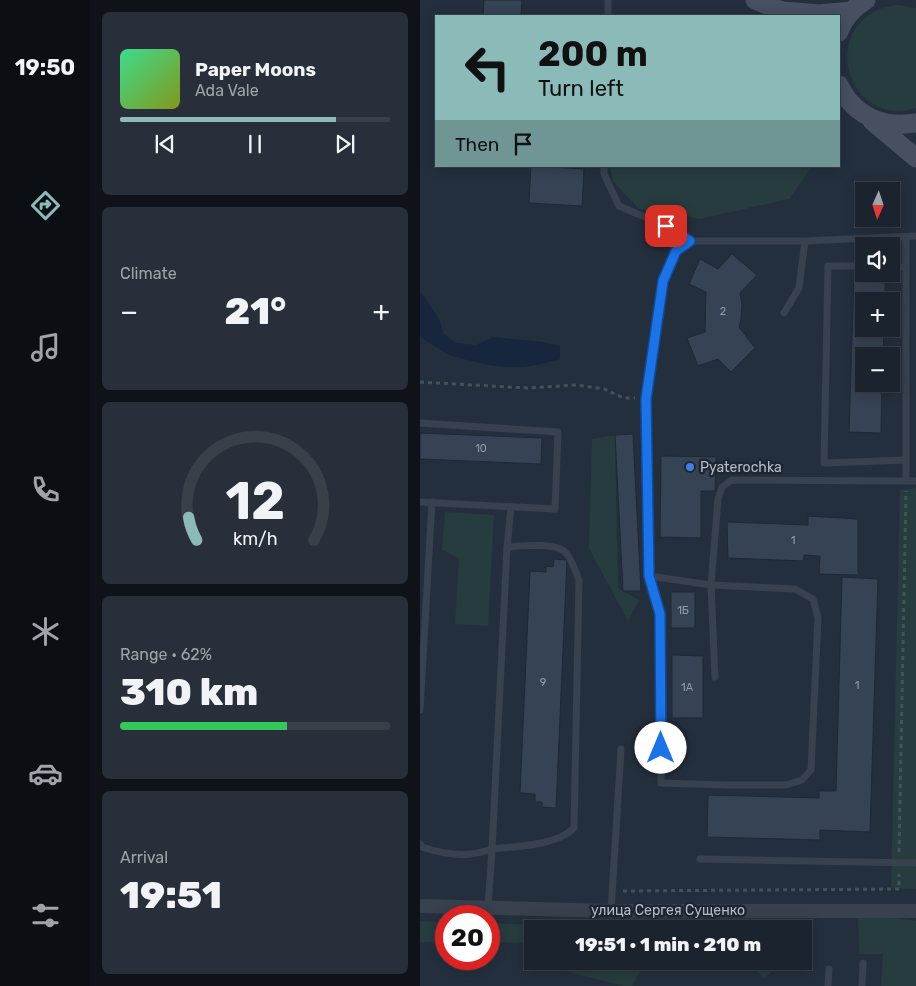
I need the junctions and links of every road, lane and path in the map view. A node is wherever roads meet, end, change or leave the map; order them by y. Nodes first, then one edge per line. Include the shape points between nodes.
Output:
1 (608, 0) edge
2 (748, 0) edge
3 (754, 0) edge
4 (859, 5) edge
5 (608, 15) edge
6 (765, 15) edge
7 (840, 27) edge
8 (840, 87) edge
9 (863, 114) junction
10 (916, 123) edge
11 (916, 158) edge
12 (604, 167) edge
13 (916, 236) edge
14 (906, 237) junction
15 (690, 241) junction
16 (805, 241) junction
17 (855, 266) edge
18 (900, 267) edge
19 (906, 267) junction
20 (784, 312) dead end
21 (420, 382) edge
22 (646, 399) junction
23 (420, 423) edge
24 (906, 460) junction
25 (906, 481) junction
26 (916, 481) edge
27 (420, 502) edge
28 (432, 502) junction
29 (511, 507) junction
30 (507, 547) junction
31 (649, 576) junction
32 (711, 585) junction
33 (715, 677) dead end
34 (420, 710) edge
35 (621, 749) dead end
36 (420, 844) edge
37 (492, 850) junction
38 (700, 858) dead end
39 (899, 863) junction
40 (916, 863) edge
41 (612, 892) junction
42 (488, 905) edge
43 (420, 906) edge
44 (435, 906) edge
45 (500, 907) edge
46 (916, 910) edge
47 (610, 911) junction
48 (863, 963) dead end
49 (829, 969) dead end
50 (828, 986) edge
51 (862, 986) edge

1 - 5 lane
2 - 6 main road
3 - 4 main road via 782,11 819,14
4 - 7 main road
8 - 9 main road via 849,102
9 - 10 main road via 882,122
9 - 11 main road
12 - 15 lane via 604,174 619,206 666,226
13 - 14 lane
14 - 16 lane
14 - 19 lane
15 - 16 lane
15 - 22 lane via 676,251 663,281
16 - 20 lane via 799,288
17 - 24 lane via 828,266 824,463
18 - 19 lane
19 - 24 lane
21 - 22 path via 527,388 577,385 604,389 624,398
22 - 31 lane
23 - 29 lane via 558,432 554,509
24 - 25 lane
25 - 26 lane
25 - 32 lane via 732,480 722,487 718,499
25 - 39 path
27 - 28 lane
28 - 29 lane
28 - 34 lane
29 - 30 lane
30 - 37 lane
30 - 37 lane via 553,546 564,550 579,580 574,828 558,838
31 - 32 lane
31 - 32 lane via 660,614 661,783 786,785 802,780 811,770 818,618 813,599 795,589
32 - 33 lane
35 - 41 lane
36 - 37 lane via 439,853 470,854
37 - 42 lane
38 - 39 lane
39 - 40 lane
39 - 41 path via 899,889
41 - 47 lane
43 - 44 street, улица Сергея Сущенко
45 - 47 street, улица Сергея Сущенко
46 - 47 street, улица Сергея Сущенко
48 - 51 lane
49 - 50 lane

